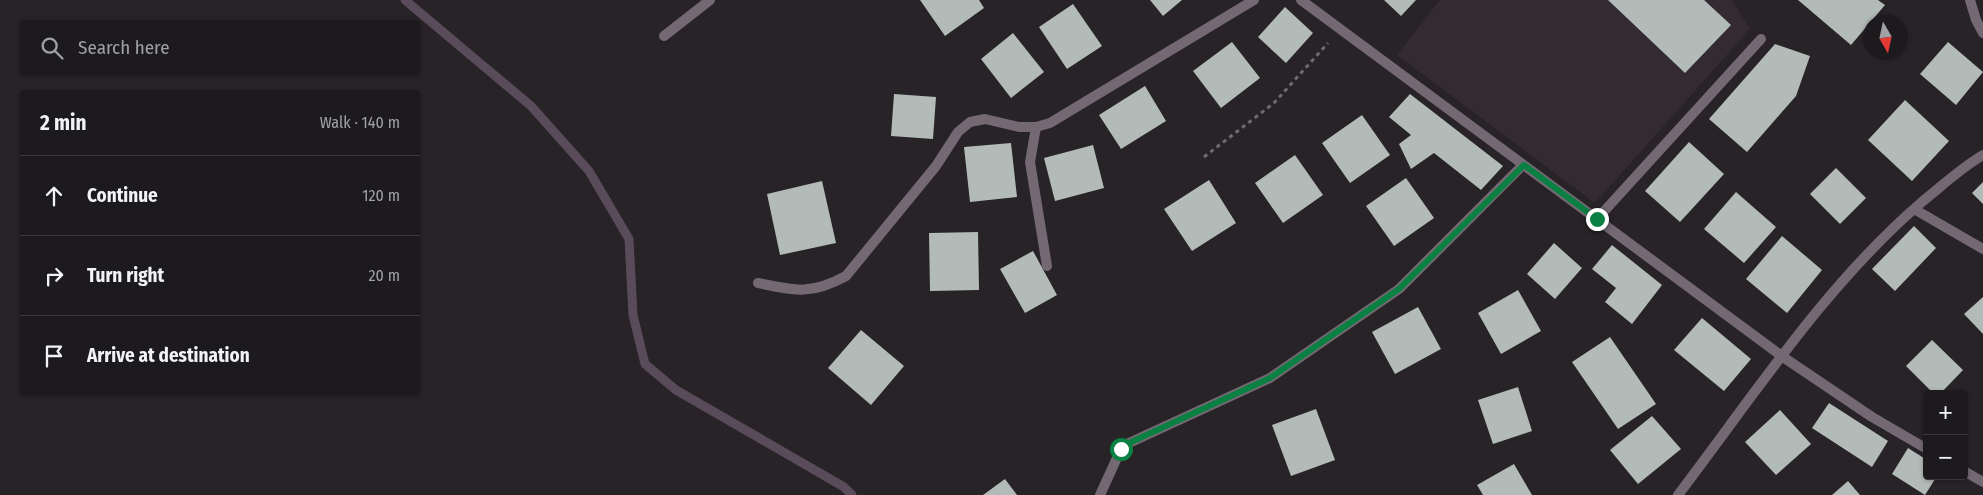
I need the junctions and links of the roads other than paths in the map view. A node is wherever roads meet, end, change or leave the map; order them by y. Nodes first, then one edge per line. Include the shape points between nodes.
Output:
1 (710, 0) edge
2 (1254, 0) edge
3 (1300, 0) edge
4 (1970, 0) edge
5 (1983, 33) edge
6 (664, 36) dead end
7 (1761, 40) dead end
8 (1036, 127) junction
9 (1983, 155) edge
10 (1524, 165) junction
11 (1914, 209) junction
12 (1597, 219) junction
13 (1983, 249) edge
14 (1047, 266) dead end
15 (758, 283) dead end
16 (1783, 357) junction
17 (1923, 447) edge
18 (1968, 473) edge
19 (1983, 482) edge
20 (1100, 495) edge
21 (1678, 495) edge

1 - 6 street
2 - 8 street via 1050,123
3 - 10 street
4 - 5 street
7 - 12 street
8 - 14 street via 1030,162
8 - 15 street via 1019,127 984,119 970,122 958,132 936,166 846,276 827,286 798,291
9 - 11 street via 1964,166
10 - 12 street
10 - 20 street via 1399,289 1270,378 1121,449
11 - 13 street
11 - 16 street via 1888,232 1832,294
12 - 16 street
16 - 17 street via 1872,417
16 - 21 street
18 - 19 street

